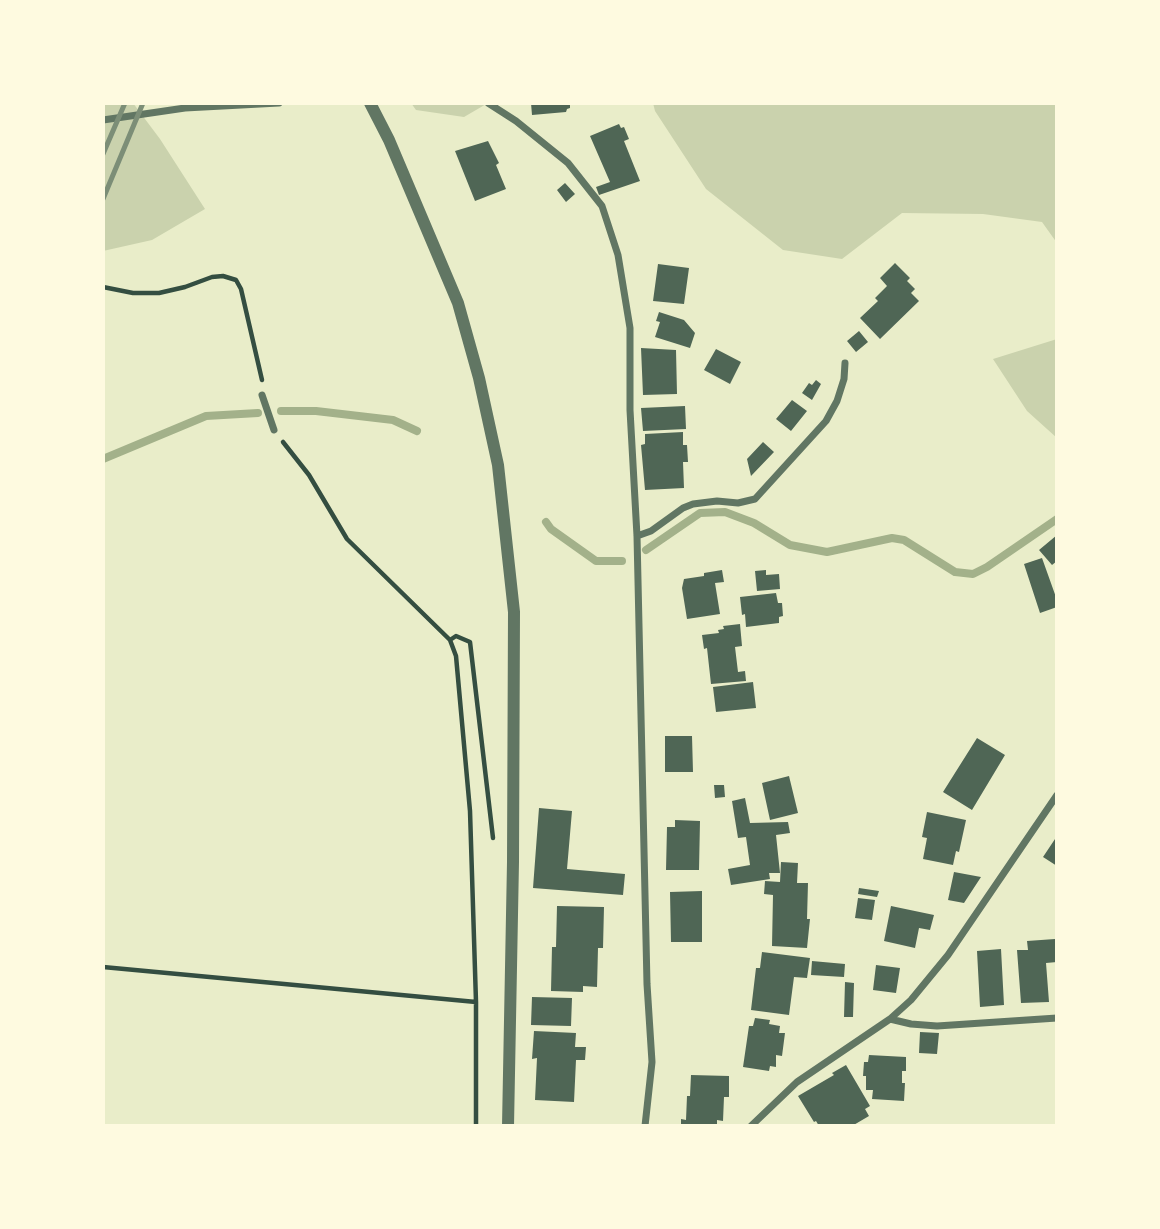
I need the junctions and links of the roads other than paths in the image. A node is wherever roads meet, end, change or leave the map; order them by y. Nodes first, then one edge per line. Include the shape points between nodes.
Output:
1 (279, 103) edge
2 (370, 103) edge
3 (488, 103) edge
4 (103, 120) edge
5 (845, 363) dead end
6 (262, 395) road end
7 (274, 430) road end
8 (637, 536) junction
9 (1057, 795) edge
10 (1057, 1018) edge
11 (890, 1019) junction
12 (508, 1126) edge
13 (645, 1126) edge
14 (751, 1126) edge

1 - 4 street via 185,108
2 - 12 street via 458,303 498,466 514,612
3 - 8 street via 568,163 602,206 618,255 630,328
5 - 8 street via 837,401 826,421 755,499 693,504
6 - 7 street
8 - 13 street via 652,1062
9 - 11 street via 935,973
10 - 11 street via 937,1026
11 - 14 street via 797,1082

